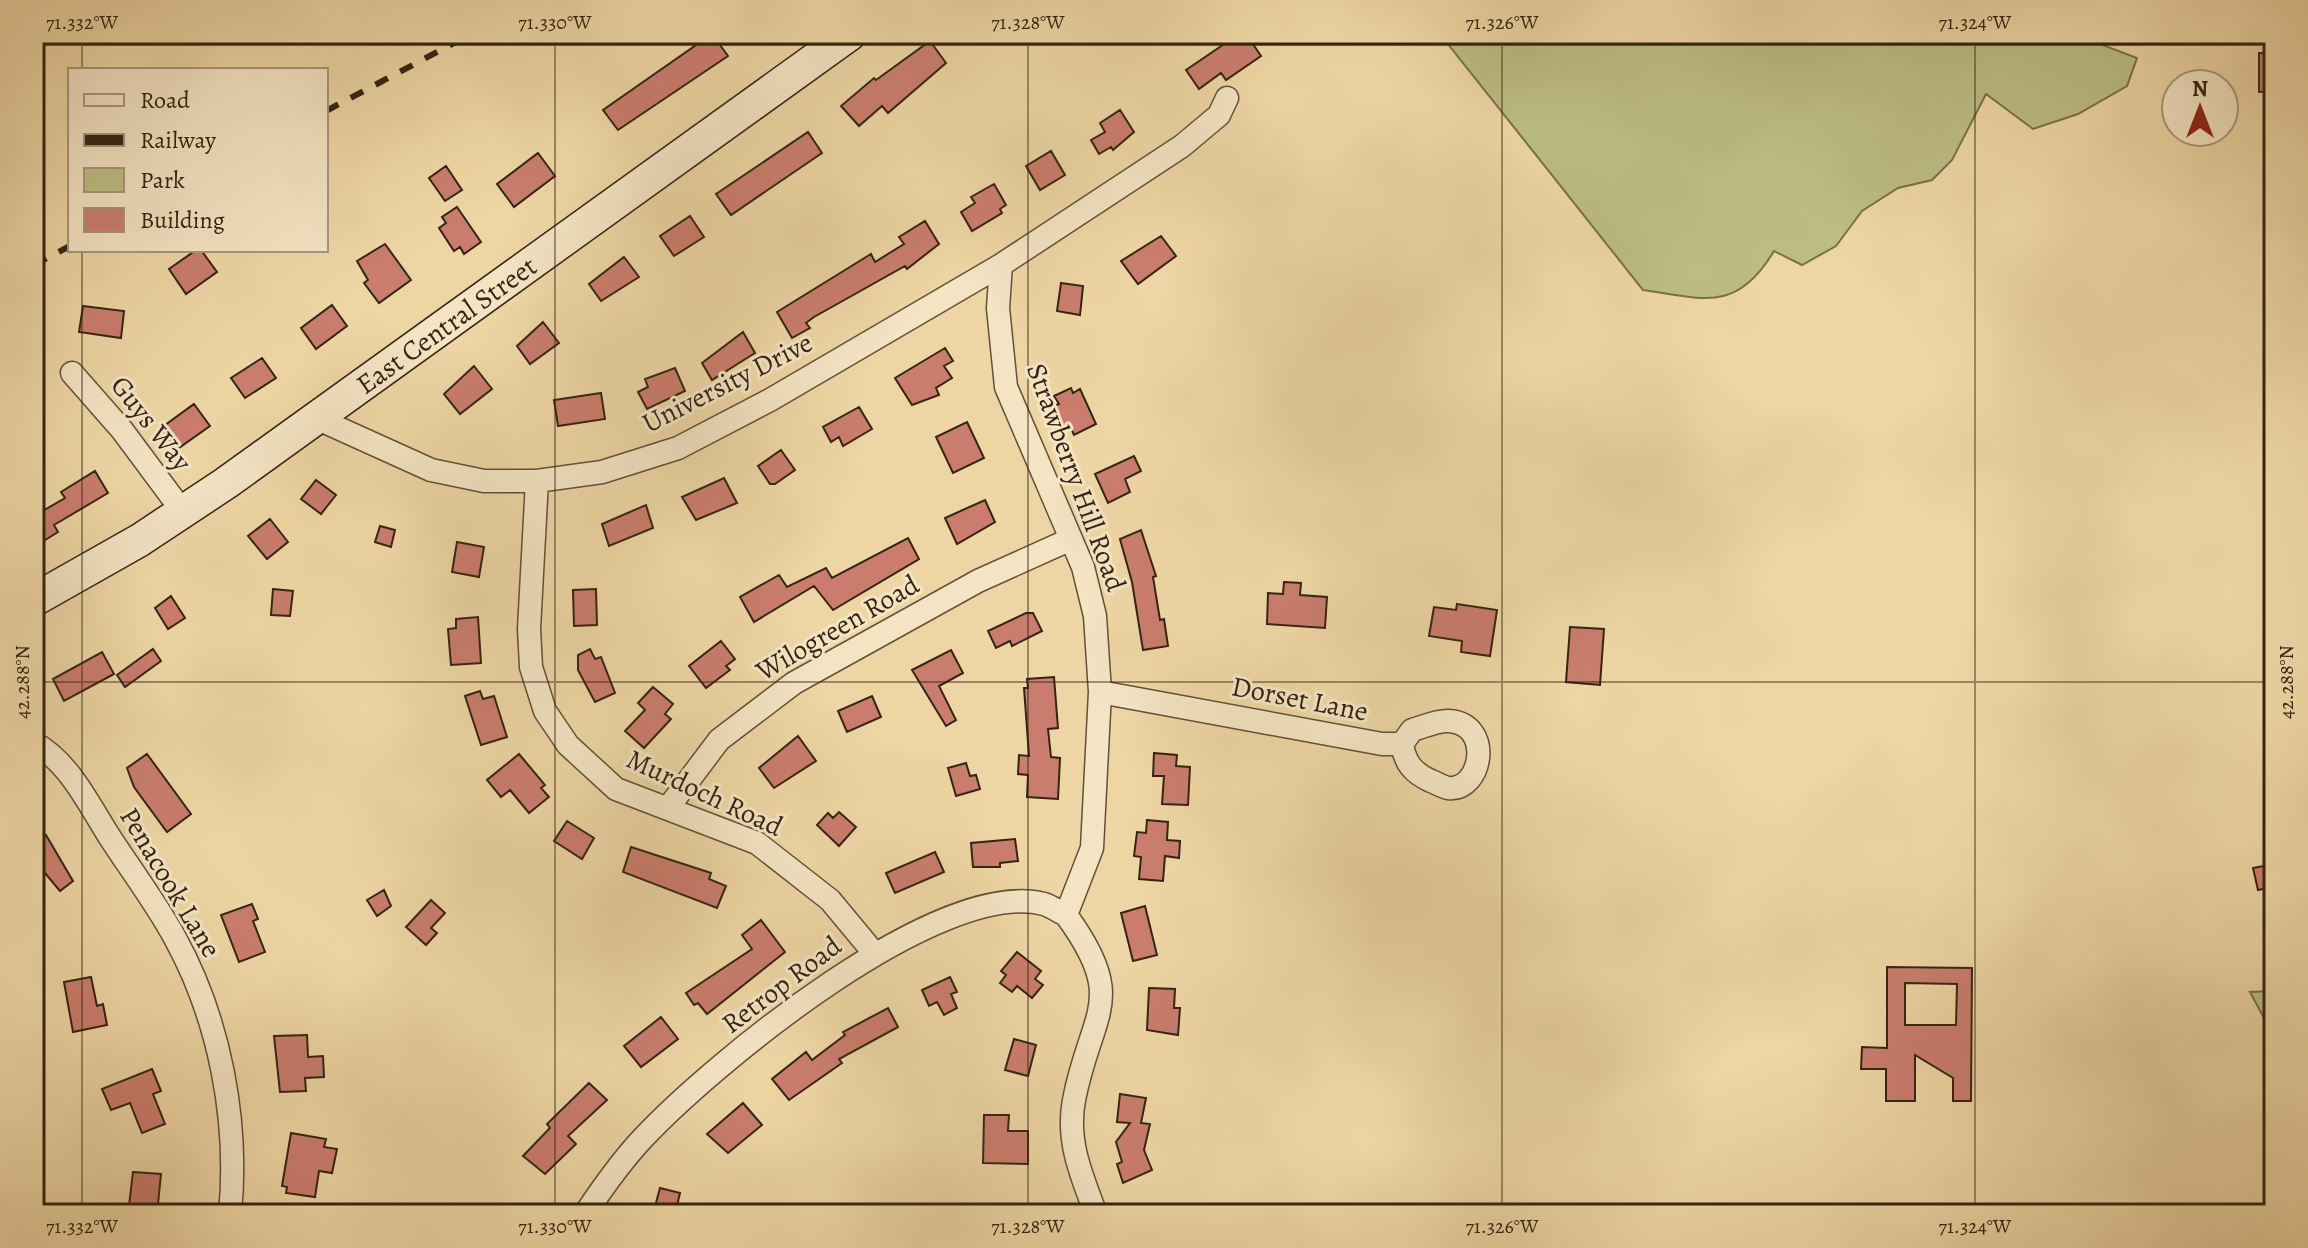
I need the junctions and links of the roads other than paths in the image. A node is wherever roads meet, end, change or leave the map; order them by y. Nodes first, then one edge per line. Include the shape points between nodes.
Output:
1 (850, 34) edge
2 (1227, 98) dead end
3 (1001, 265) junction
4 (72, 373) dead end
5 (316, 418) junction
6 (537, 481) junction
7 (183, 512) junction
8 (1069, 540) junction
9 (34, 600) edge
10 (1100, 692) junction
11 (35, 742) edge
12 (1402, 744) junction
13 (668, 808) junction
14 (1066, 915) junction
15 (874, 953) junction
16 (230, 1214) edge
17 (585, 1214) edge
18 (1096, 1214) edge

1 - 5 main road, East Central Street
2 - 3 street, University Drive via 1219,115 1130,181
3 - 6 street, University Drive via 678,448 602,472
3 - 8 street, Strawberry Hill Road via 998,308 1006,387
4 - 7 street, Guys Way
5 - 6 street, University Drive via 431,470 484,481
5 - 7 main road, East Central Street
6 - 13 street, Murdoch Road via 529,629 531,667 545,711 568,745 616,789
7 - 9 main road, East Central Street
8 - 10 street, Strawberry Hill Road via 1083,567 1095,616
8 - 13 street, Wilogreen Road via 978,581 794,683 719,740
10 - 12 street, Dorset Lane via 1318,734
10 - 14 street, Strawberry Hill Road via 1092,848
11 - 16 street, Penacook Lane via 71,777 160,913 192,973 225,1089
12 - 12 street, Dorset Lane via 1412,730 1449,721 1467,727 1477,739 1477,767 1463,785 1449,789 1417,775 1404,759
13 - 15 street, Murdoch Road via 757,843 830,900
14 - 15 street, Retrop Road via 1045,904 1009,903 954,916
14 - 18 street via 1100,970 1102,993 1074,1101 1072,1130 1076,1162
15 - 17 street, Retrop Road via 782,1016 704,1081 645,1136

